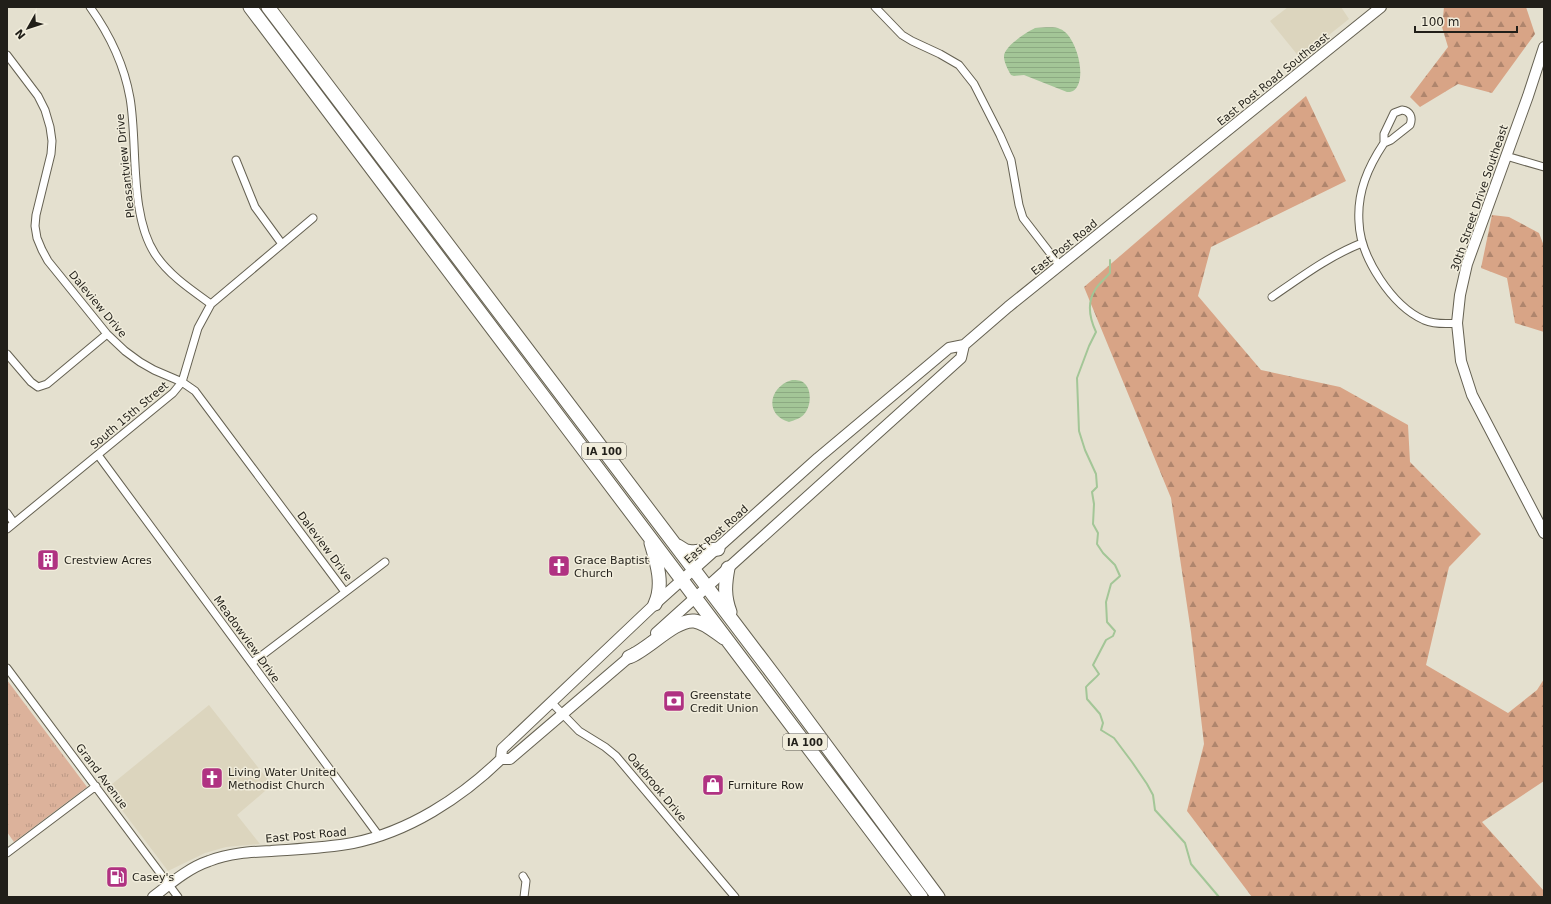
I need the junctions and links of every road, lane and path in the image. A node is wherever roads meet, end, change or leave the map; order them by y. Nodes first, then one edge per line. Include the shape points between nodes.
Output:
1 (90, 7) edge
2 (250, 7) edge
3 (268, 7) edge
4 (875, 7) edge
5 (1381, 7) edge
6 (1544, 47) edge
7 (7, 55) edge
8 (1384, 142) junction
9 (1506, 156) junction
10 (236, 160) dead end
11 (1544, 167) edge
12 (1180, 169) joint
13 (313, 218) dead end
14 (282, 244) junction
15 (1362, 244) junction
16 (1060, 266) junction
17 (1272, 298) dead end
18 (211, 304) junction
19 (1457, 323) junction
20 (107, 334) junction
21 (964, 345) junction
22 (7, 354) edge
23 (182, 382) junction
24 (98, 455) junction
25 (7, 513) edge
26 (1541, 522) edge
27 (14, 523) junction
28 (7, 529) edge
29 (1544, 534) edge
30 (648, 536) junction
31 (674, 543) junction
32 (718, 550) junction
33 (385, 562) dead end
34 (728, 568) junction
35 (695, 570) junction
36 (683, 580) junction
37 (707, 587) junction
38 (345, 592) junction
39 (696, 598) junction
40 (656, 604) junction
41 (732, 620) junction
42 (730, 642) junction
43 (629, 657) junction
44 (252, 663) junction
45 (7, 668) edge
46 (552, 703) junction
47 (563, 715) junction
48 (501, 759) junction
49 (96, 786) junction
50 (379, 836) junction
51 (7, 853) edge
52 (523, 876) dead end
53 (169, 885) junction
54 (153, 897) edge
55 (178, 897) edge
56 (524, 897) edge
57 (735, 897) edge
58 (921, 897) edge
59 (938, 897) edge

1 - 18 street, Pleasantview Drive via 105,29 124,74 130,100 139,211 144,232 166,269
2 - 30 highway, IA 100
3 - 31 highway, IA 100
4 - 16 street via 902,35 959,66 974,84 1011,160 1023,218
5 - 12 main road, East Post Road Southeast
6 - 9 main road, 30th Street Drive Southeast
7 - 20 street, Daleview Drive via 38,96 50,127 51,154 36,215 38,238 48,261
8 - 8 street via 1391,140 1410,125 1411,116 1406,110 1394,113 1384,134
8 - 15 street via 1364,180 1359,223
9 - 11 street
9 - 19 main road, 30th Street Drive Southeast via 1467,264
10 - 14 street via 255,207
12 - 16 main road, East Post Road
13 - 14 street, South 15th Street
14 - 18 street, South 15th Street
15 - 17 street via 1321,263
15 - 19 street via 1377,275 1407,310 1425,320 1444,324
16 - 21 main road, East Post Road
18 - 23 street, South 15th Street via 198,328
19 - 26 main road, 30th Street Drive Southeast via 1461,361 1472,395
20 - 22 street via 47,384 38,387
20 - 23 street, Daleview Drive via 140,362
21 - 32 main road, East Post Road via 950,348 883,402
21 - 34 main road, East Post Road via 961,358
23 - 24 street, South 15th Street via 173,393
23 - 38 street, Daleview Drive via 194,391
24 - 27 street, South 15th Street
24 - 44 street, Meadowview Drive
25 - 27 street
26 - 29 main road, 30th Street Drive Southeast
27 - 28 street, South 15th Street
30 - 36 highway, IA 100
30 - 40 highway via 658,572 660,594
31 - 32 highway via 686,551
31 - 35 highway, IA 100
32 - 35 main road, East Post Road
33 - 38 street
34 - 37 main road, East Post Road
34 - 41 highway via 725,596
35 - 36 main road, East Post Road
35 - 37 highway, IA 100
36 - 39 highway, IA 100
36 - 40 main road, East Post Road
37 - 39 main road, East Post Road
37 - 41 highway, IA 100
38 - 44 street
39 - 42 highway, IA 100
39 - 43 main road, East Post Road
40 - 46 main road, East Post Road
41 - 59 highway, IA 100
42 - 43 highway via 694,621 682,623 639,654
42 - 58 highway, IA 100
43 - 47 main road, East Post Road
44 - 50 street, Meadowview Drive
45 - 49 street, Grand Avenue
46 - 47 street, Oakbrook Drive
46 - 48 main road, East Post Road via 502,749
47 - 48 main road, East Post Road via 510,759
47 - 57 street, Oakbrook Drive via 579,731 616,756
48 - 50 main road, East Post Road via 472,785 442,806 410,824
49 - 51 street
49 - 53 street, Grand Avenue
50 - 53 main road, East Post Road via 329,847 228,855 207,861
52 - 56 street via 526,881
53 - 54 main road, East Post Road
53 - 55 street, Grand Avenue

